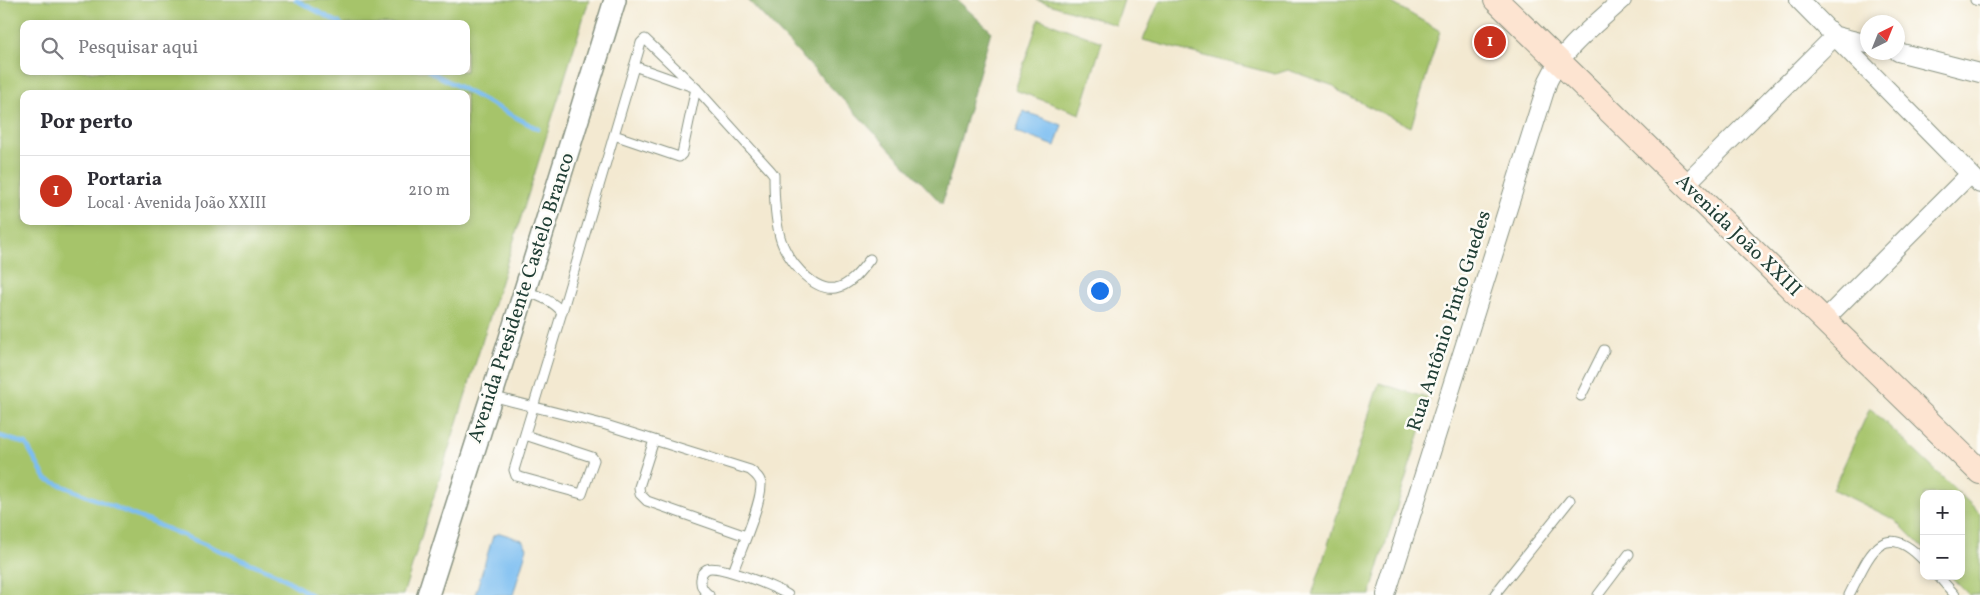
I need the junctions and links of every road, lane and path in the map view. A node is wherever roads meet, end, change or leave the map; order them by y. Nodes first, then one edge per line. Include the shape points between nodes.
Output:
1 (615, 0) edge
2 (1496, 0) edge
3 (1622, 0) edge
4 (1799, 0) edge
5 (1975, 0) edge
6 (1980, 1) edge
7 (1835, 36) junction
8 (1860, 42) edge
9 (1905, 54) edge
10 (1559, 62) junction
11 (634, 66) junction
12 (1980, 73) edge
13 (696, 88) junction
14 (614, 135) junction
15 (1975, 179) edge
16 (1685, 185) junction
17 (870, 259) dead end
18 (525, 291) junction
19 (562, 312) junction
20 (1824, 320) junction
21 (1604, 350) dead end
22 (491, 396) junction
23 (1581, 396) dead end
24 (533, 406) junction
25 (524, 435) junction
26 (654, 440) junction
27 (1980, 472) edge
28 (1570, 500) dead end
29 (746, 536) junction
30 (1629, 554) dead end
31 (1920, 557) edge
32 (733, 572) junction
33 (1942, 580) edge
34 (1495, 594) edge
35 (428, 595) edge
36 (709, 595) edge
37 (788, 595) edge
38 (1386, 595) edge
39 (1598, 595) edge
40 (1849, 595) edge
41 (1955, 595) edge

1 - 18 street, Avenida Presidente Castelo Branco
2 - 10 main road, Avenida João XXIII
3 - 10 street, Rua Antônio Pinto Guedes
4 - 7 street
5 - 6 lane
7 - 8 street
7 - 15 street
7 - 16 street
9 - 12 street
10 - 16 main road, Avenida João XXIII
10 - 38 street, Rua Antônio Pinto Guedes via 1544,90
11 - 13 lane
11 - 13 lane via 641,42 645,39
11 - 14 lane
13 - 14 lane via 681,156
13 - 17 lane via 774,175 780,237 792,261 808,279 824,287 835,288 855,277
14 - 19 lane
15 - 20 street
16 - 20 main road, Avenida João XXIII
18 - 19 lane via 547,299
18 - 22 street, Avenida Presidente Castelo Branco
19 - 24 lane
20 - 27 main road, Avenida João XXIII
21 - 23 lane
22 - 24 lane
22 - 35 street, Avenida Presidente Castelo Branco
24 - 25 lane
24 - 26 lane
25 - 25 lane via 514,470 516,476 582,494 594,460
26 - 29 lane via 639,487 640,494 647,501
26 - 29 lane via 758,475 761,484
28 - 34 lane
29 - 32 lane
30 - 39 lane
31 - 40 lane via 1911,547 1897,541 1886,542 1867,560
32 - 36 lane via 706,569 700,583
32 - 37 lane
33 - 41 lane

